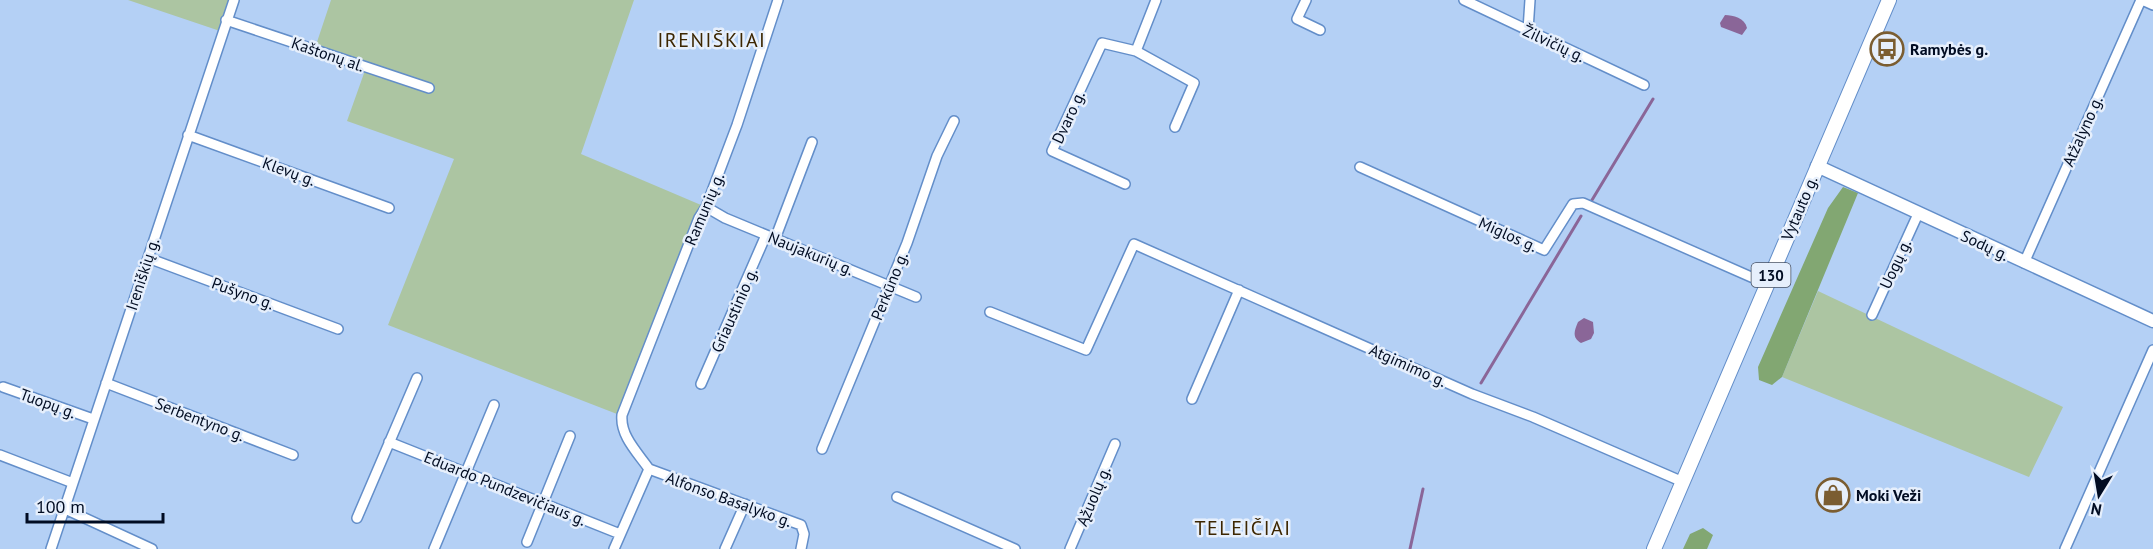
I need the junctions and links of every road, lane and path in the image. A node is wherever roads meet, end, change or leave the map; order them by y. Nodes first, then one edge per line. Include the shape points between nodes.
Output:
1 (234, 0) edge
2 (778, 0) edge
3 (1156, 0) edge
4 (1306, 0) edge
5 (1464, 0) edge
6 (1530, 0) edge
7 (1889, 0) edge
8 (2141, 0) edge
9 (2153, 5) edge
10 (226, 20) junction
11 (1320, 30) dead end
12 (1528, 30) junction
13 (1136, 51) junction
14 (1644, 86) dead end
15 (429, 88) dead end
16 (954, 122) dead end
17 (1175, 127) dead end
18 (188, 135) junction
19 (812, 142) dead end
20 (1817, 166) junction
21 (1360, 167) dead end
22 (1125, 184) dead end
23 (706, 207) junction
24 (389, 208) dead end
25 (1918, 213) junction
26 (771, 237) junction
27 (148, 258) junction
28 (2024, 263) junction
29 (1767, 284) junction
30 (890, 285) junction
31 (1239, 290) junction
32 (916, 297) dead end
33 (990, 312) dead end
34 (1872, 315) dead end
35 (2153, 321) edge
36 (338, 329) dead end
37 (2153, 350) edge
38 (417, 378) dead end
39 (106, 383) junction
40 (701, 384) dead end
41 (3, 387) dead end
42 (1192, 399) dead end
43 (494, 405) dead end
44 (93, 419) junction
45 (570, 436) dead end
46 (389, 442) junction
47 (1115, 444) dead end
48 (822, 449) dead end
49 (0, 455) edge
50 (293, 455) dead end
51 (649, 469) junction
52 (466, 472) junction
53 (1683, 482) junction
54 (73, 483) junction
55 (897, 497) dead end
56 (543, 503) junction
57 (745, 504) junction
58 (65, 509) junction
59 (357, 518) dead end
60 (621, 534) junction
61 (527, 542) dead end
62 (51, 549) edge
63 (152, 549) edge
64 (434, 549) edge
65 (614, 549) edge
66 (725, 549) edge
67 (801, 549) edge
68 (1015, 549) edge
69 (1070, 549) edge
70 (1654, 549) edge
71 (2065, 549) edge

1 - 10 street, Ireniškių g.
2 - 23 street, Ramunių g.
3 - 13 street
4 - 11 street via 1297,19
5 - 12 street, Žilvičių g.
6 - 12 street
7 - 20 main road, Vytauto g. / 130
8 - 9 street
8 - 28 street, Atžalyno g.
10 - 15 street, Kaštonų al.
10 - 18 street, Ireniškių g.
12 - 14 street, Žilvičių g.
13 - 17 street, Dvaro g. via 1194,83
13 - 22 street, Dvaro g. via 1102,43 1052,151
16 - 30 street, Perkūno g. via 937,156
18 - 24 street, Klevų g.
18 - 27 street, Ireniškių g.
19 - 26 street, Griaustinio g.
20 - 25 main road, Sodų g.
20 - 29 main road, Vytauto g. / 130
21 - 29 street, Miglos g. via 1544,250 1573,204 1583,202
23 - 26 street, Naujakurių g.
23 - 51 street, Ramunių g. via 622,415 624,433
25 - 28 main road, Sodų g.
25 - 34 street, Uogų g.
26 - 30 street, Naujakurių g.
26 - 40 street, Griaustinio g.
27 - 36 street, Pušyno g.
27 - 39 street, Ireniškių g.
28 - 35 main road, Sodų g.
29 - 53 main road, Vytauto g. / 130
30 - 32 street, Naujakurių g.
30 - 48 street, Perkūno g.
31 - 33 street, Atgimimo g. via 1134,243 1086,350
31 - 42 street
31 - 53 street, Atgimimo g.
37 - 71 street
38 - 46 street
39 - 44 street, Ireniškių g.
39 - 50 street, Serbentyno g.
41 - 44 street, Tuopų g.
43 - 52 street
44 - 54 street, Ireniškių g.
45 - 56 street
46 - 52 street, Eduardo Pundzevičiaus g.
46 - 59 street
47 - 69 street, Ąžuolų g.
49 - 54 street
51 - 57 street, Alfonso Basalyko g.
51 - 60 street
52 - 56 street, Eduardo Pundzevičiaus g.
52 - 64 street
53 - 70 main road, Vytauto g. / 130
54 - 58 street, Ireniškių g.
55 - 68 street
56 - 60 street, Eduardo Pundzevičiaus g.
56 - 61 street
57 - 66 street
57 - 67 street, Alfonso Basalyko g. via 801,525
58 - 62 street, Ireniškių g.
58 - 63 street
60 - 65 street

